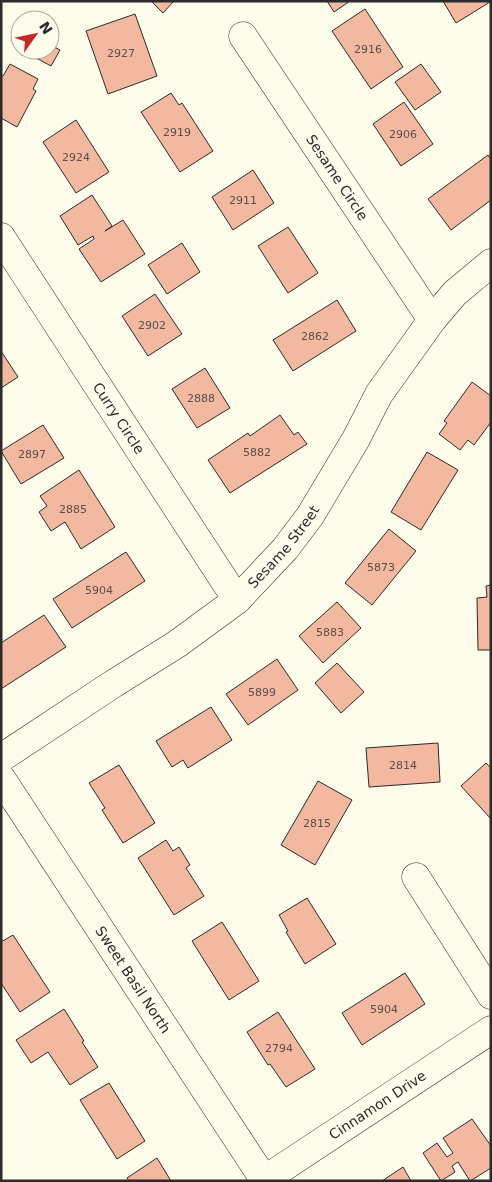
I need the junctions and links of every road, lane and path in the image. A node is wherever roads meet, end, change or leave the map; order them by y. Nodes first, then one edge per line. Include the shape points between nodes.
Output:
1 (243, 36) dead end
2 (1, 237) edge
3 (491, 263) edge
4 (432, 320) junction
5 (237, 600) junction
6 (1, 758) edge
7 (1, 778) edge
8 (416, 877) dead end
9 (491, 995) edge
10 (491, 1030) edge
11 (264, 1180) edge

1 - 4 street, Sesame Circle
2 - 5 street, Curry Circle
3 - 4 street, Sesame Street via 455,293
4 - 5 street, Sesame Street via 380,394 310,516 285,549
5 - 6 street, Sesame Street via 177,644
7 - 11 street, Sweet Basil North
8 - 9 street
10 - 11 street, Cinnamon Drive

